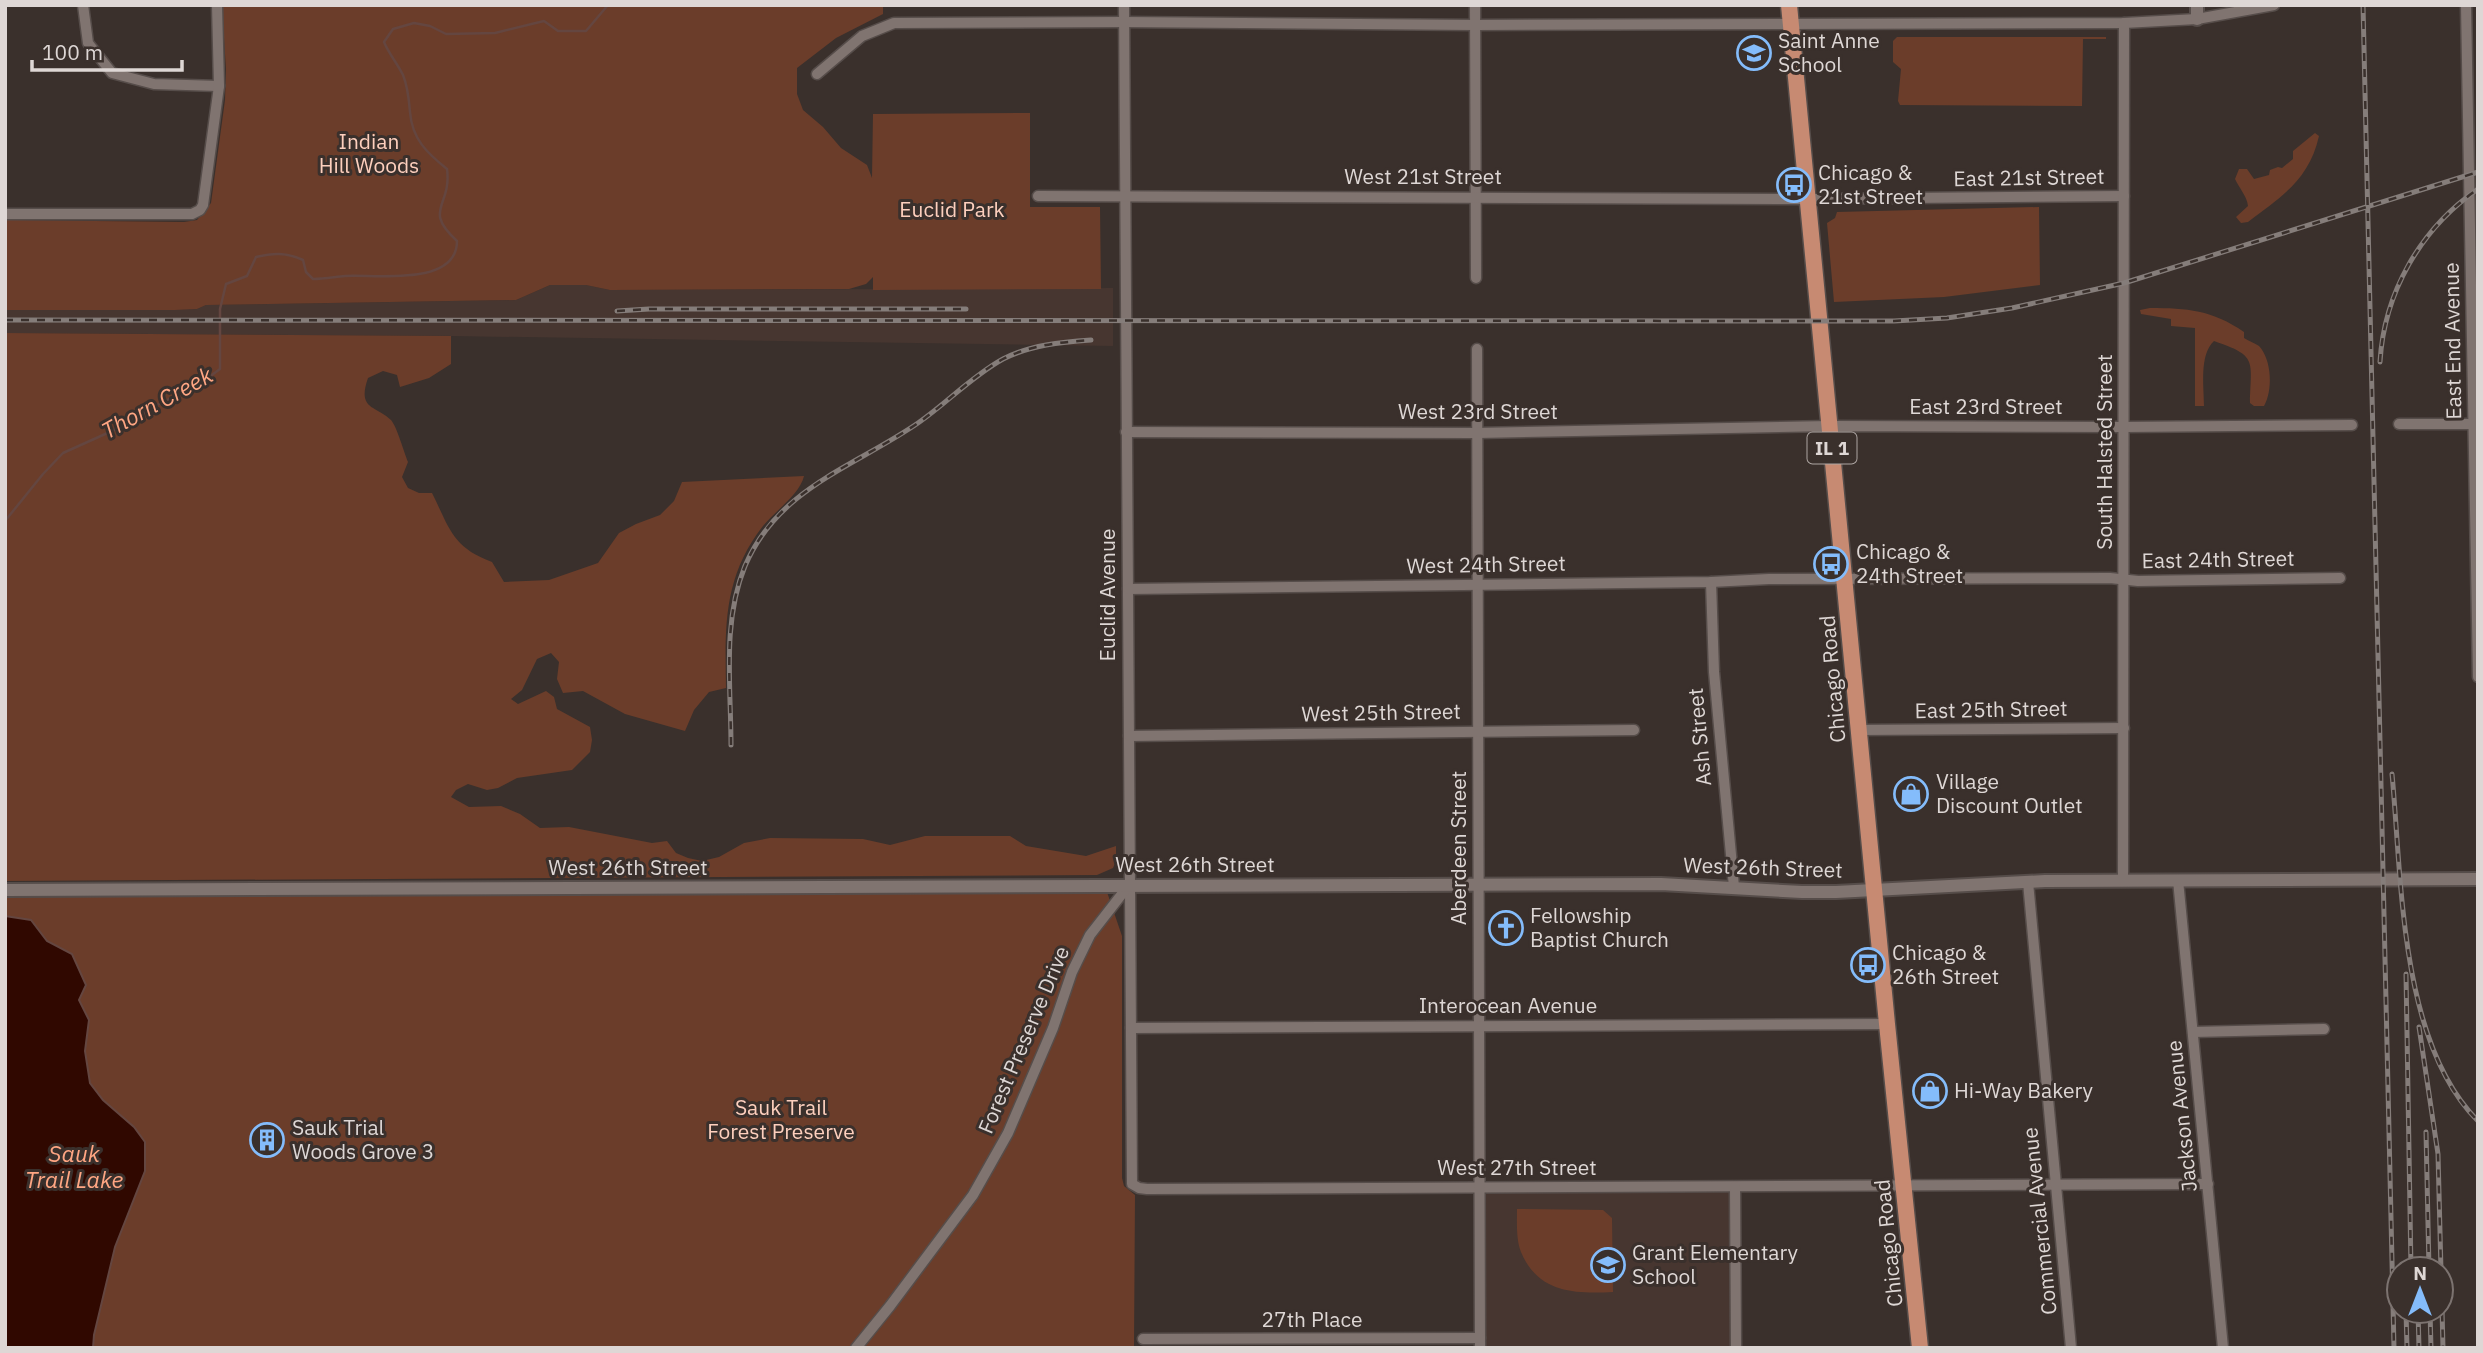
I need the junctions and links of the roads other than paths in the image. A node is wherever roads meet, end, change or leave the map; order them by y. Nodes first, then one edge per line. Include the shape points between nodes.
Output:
1 (83, 5) edge
2 (217, 5) edge
3 (1124, 5) edge
4 (1475, 5) edge
5 (1789, 5) edge
6 (2197, 5) edge
7 (2274, 5) edge
8 (2466, 5) edge
9 (2197, 19) junction
10 (1124, 22) junction
11 (2124, 23) junction
12 (1791, 24) junction
13 (1475, 25) junction
14 (817, 74) dead end
15 (219, 86) junction
16 (1038, 196) dead end
17 (1476, 196) junction
18 (2124, 196) junction
19 (1125, 197) junction
20 (1808, 199) junction
21 (5, 214) edge
22 (2474, 271) edge
23 (1476, 278) dead end
24 (1477, 349) dead end
25 (2399, 424) dead end
26 (2476, 424) edge
27 (2352, 425) dead end
28 (1830, 426) junction
29 (2124, 427) junction
30 (1126, 432) junction
31 (1477, 433) junction
32 (2477, 576) edge
33 (2340, 578) dead end
34 (1844, 579) junction
35 (2124, 579) junction
36 (1712, 582) junction
37 (1478, 584) junction
38 (1128, 589) junction
39 (2478, 677) edge
40 (2124, 728) junction
41 (1634, 730) dead end
42 (1859, 730) junction
43 (1478, 732) junction
44 (1129, 736) junction
45 (2478, 879) edge
46 (2178, 880) junction
47 (2123, 881) junction
48 (2028, 882) junction
49 (1130, 884) junction
50 (1479, 884) junction
51 (1734, 887) junction
52 (5, 890) edge
53 (1874, 890) junction
54 (1886, 1024) junction
55 (1479, 1026) junction
56 (1130, 1028) junction
57 (2324, 1029) dead end
58 (2193, 1032) junction
59 (1132, 1184) joint
60 (2208, 1184) junction
61 (2054, 1185) junction
62 (1480, 1187) junction
63 (1735, 1187) junction
64 (1904, 1187) junction
65 (1143, 1339) dead end
66 (1480, 1343) edge
67 (856, 1348) edge
68 (1736, 1348) edge
69 (1920, 1348) edge
70 (2071, 1348) edge
71 (2223, 1348) edge

1 - 15 street via 88,43 111,73 154,84
2 - 15 street
3 - 10 street, Euclid Avenue
4 - 13 street
5 - 12 main road, Chicago Road / IL 1
6 - 9 street
7 - 9 street
8 - 22 street, East End Avenue
9 - 11 street
10 - 13 street
10 - 14 street via 894,23 862,36
10 - 19 street, Euclid Avenue
11 - 12 street
11 - 18 street, South Halsted Street
12 - 13 street
12 - 20 main road, Chicago Road / IL 1
13 - 17 street
15 - 21 street via 201,210 192,214
16 - 19 street, West 21st Street
17 - 19 street, West 21st Street
17 - 20 street, West 21st Street
17 - 23 street
18 - 20 street, East 21st Street
18 - 29 street, South Halsted Street
19 - 30 street, Euclid Avenue
20 - 28 main road, Chicago Road / IL 1
22 - 26 street, East End Avenue
24 - 31 street, Aberdeen Street
25 - 26 street
26 - 32 street, East End Avenue
27 - 29 street, East 23rd Street
28 - 29 street, East 23rd Street
28 - 31 street, West 23rd Street
28 - 34 main road, Chicago Road / IL 1
29 - 35 street, South Halsted Street
30 - 31 street, West 23rd Street
30 - 38 street, Euclid Avenue
31 - 37 street, Aberdeen Street
32 - 39 street, East End Avenue
33 - 35 street, East 24th Street
34 - 35 street, East 24th Street
34 - 36 street, West 24th Street
34 - 42 main road, Chicago Road / IL 1
35 - 40 street, South Halsted Street
36 - 37 street, West 24th Street
36 - 51 street, Ash Street via 1714,672
37 - 38 street, West 24th Street
37 - 43 street, Aberdeen Street
38 - 44 street, Euclid Avenue
40 - 42 street, East 25th Street
40 - 47 street, South Halsted Street
41 - 43 street, West 25th Street
42 - 53 main road, Chicago Road / IL 1
43 - 44 street, West 25th Street
43 - 50 street, Aberdeen Street
44 - 49 street, Euclid Avenue
45 - 46 street, West 26th Street
46 - 47 street, West 26th Street
46 - 58 street, Jackson Avenue
47 - 48 street, West 26th Street
48 - 53 street, West 26th Street
48 - 61 street, Commercial Avenue
49 - 50 street, West 26th Street
49 - 52 street, West 26th Street
49 - 56 street, Euclid Avenue
49 - 67 street, Forest Preserve Drive via 1090,935 1008,1133 973,1195
50 - 51 street, West 26th Street
50 - 55 street, Aberdeen Street
51 - 53 street, West 26th Street via 1802,892
53 - 54 main road, Chicago Road / IL 1
54 - 55 street, Interocean Avenue
54 - 64 main road, Chicago Road / IL 1
55 - 56 street, Interocean Avenue
55 - 62 street, Aberdeen Street
56 - 59 street, Euclid Avenue
57 - 58 street
58 - 60 street, Jackson Avenue
59 - 62 street, West 27th Street via 1147,1189
60 - 61 street, West 27th Street
60 - 71 street, Jackson Avenue
61 - 64 street, West 27th Street
61 - 70 street, Commercial Avenue
62 - 63 street, West 27th Street
62 - 66 street, Aberdeen Street
63 - 64 street, West 27th Street
63 - 68 street
64 - 69 main road, Chicago Road / IL 1
65 - 66 street, 27th Place

